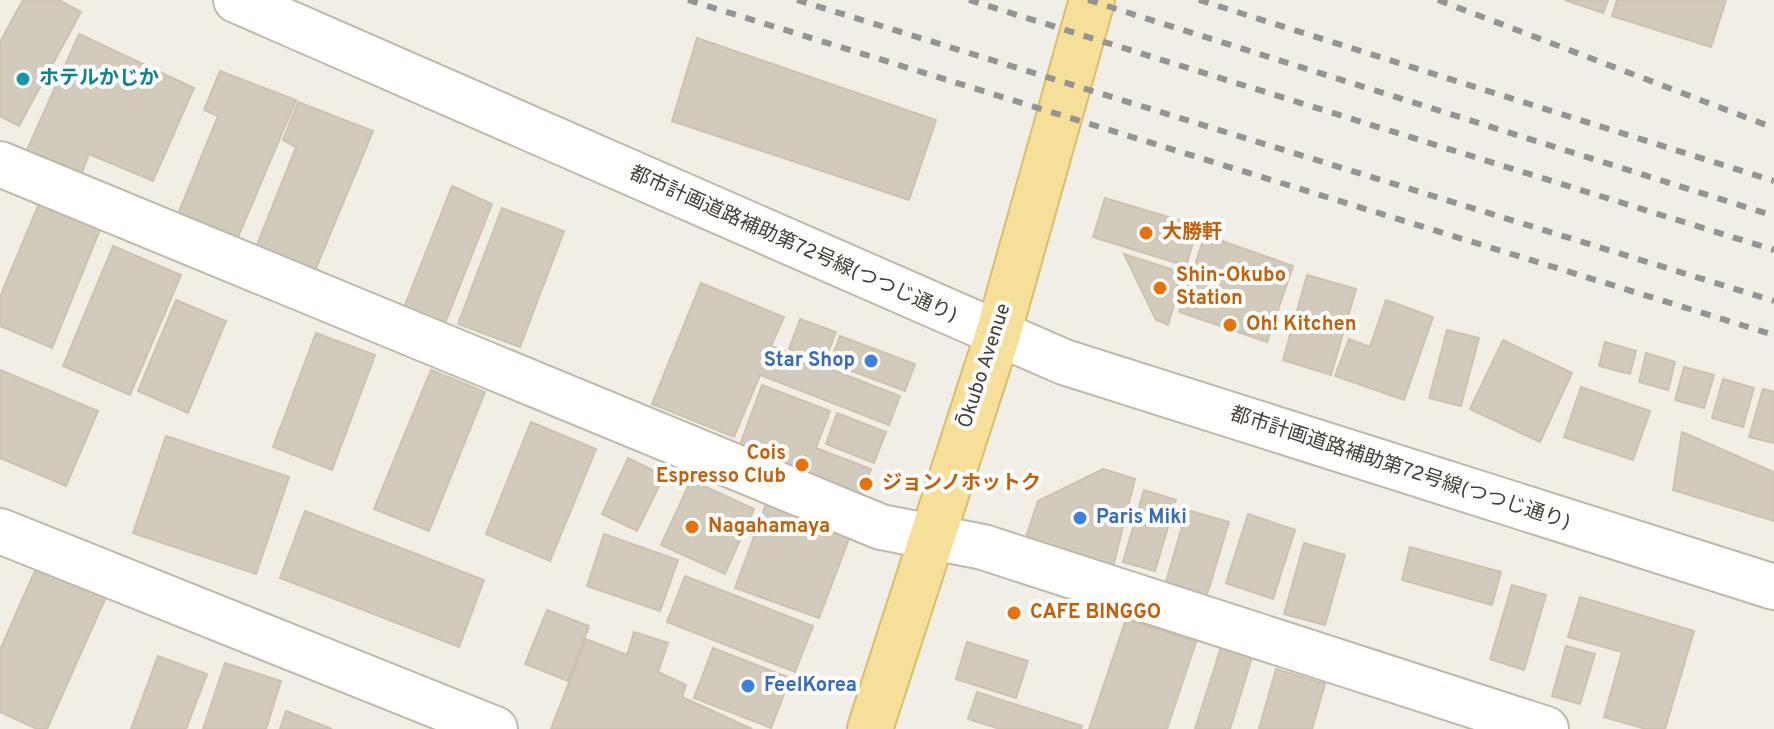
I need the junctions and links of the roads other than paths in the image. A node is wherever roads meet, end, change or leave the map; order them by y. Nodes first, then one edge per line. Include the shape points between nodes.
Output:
1 (236, 0) edge
2 (1092, 0) edge
3 (0, 164) edge
4 (998, 334) junction
5 (0, 531) edge
6 (930, 536) junction
7 (1774, 587) edge
8 (495, 729) edge
9 (870, 729) edge
10 (1546, 729) edge

1 - 4 street, 都市計画道路補助第72号線(つつじ通り)
2 - 4 main road, Ōkubo Avenue
3 - 6 street via 881,527
4 - 6 main road, Ōkubo Avenue
4 - 7 street, 都市計画道路補助第72号線(つつじ通り) via 1064,362
5 - 8 street
6 - 9 main road, Ōkubo Avenue
6 - 10 street via 983,547

